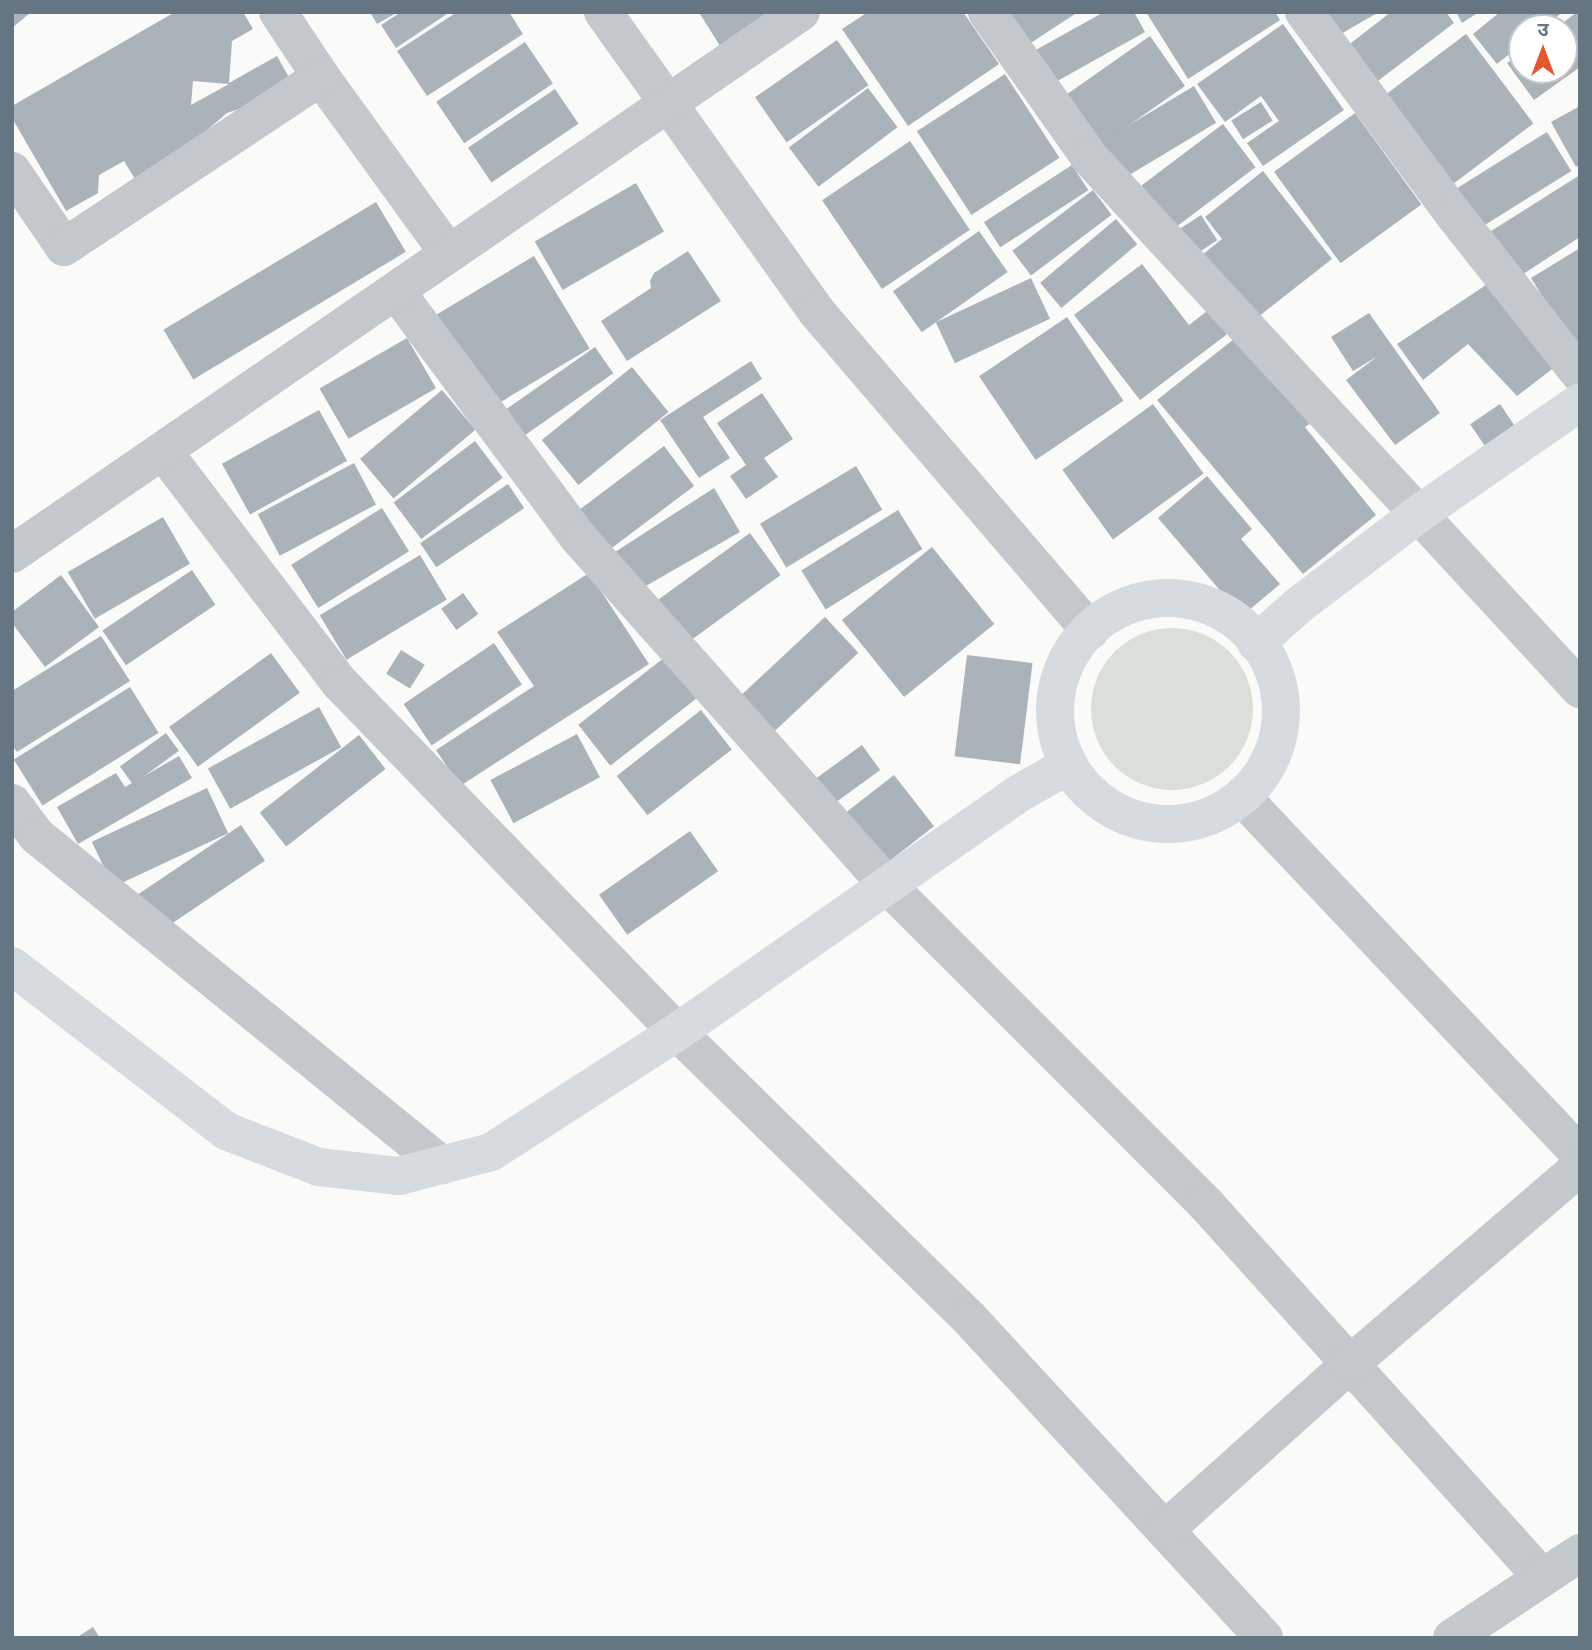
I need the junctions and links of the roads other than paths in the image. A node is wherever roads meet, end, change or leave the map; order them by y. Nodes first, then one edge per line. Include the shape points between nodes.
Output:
1 (278, 12) edge
2 (603, 12) edge
3 (801, 12) edge
4 (987, 12) edge
5 (1304, 12) edge
6 (321, 76) junction
7 (667, 102) junction
8 (12, 171) edge
9 (449, 254) junction
10 (396, 291) junction
11 (1580, 374) edge
12 (1580, 402) edge
13 (163, 451) junction
14 (1418, 515) junction
15 (12, 554) edge
16 (1090, 631) junction
17 (1256, 643) junction
18 (1580, 689) edge
19 (1067, 766) junction
20 (1242, 797) junction
21 (12, 803) edge
22 (887, 885) junction
23 (12, 966) edge
24 (677, 1032) junction
25 (1580, 1155) edge
26 (442, 1164) junction
27 (1580, 1167) edge
28 (1350, 1364) junction
29 (1165, 1530) junction
30 (1580, 1553) edge
31 (1542, 1577) junction
32 (1264, 1638) edge
33 (1452, 1638) edge

1 - 6 street
2 - 7 street
3 - 7 street
4 - 14 street via 1090,158
5 - 11 street via 1455,216
6 - 8 street via 64,247
6 - 9 street
7 - 9 street
7 - 16 street via 816,312
9 - 10 street
10 - 13 street
10 - 22 street via 578,537
12 - 14 street
13 - 15 street
13 - 24 street via 340,683
14 - 17 street
14 - 18 street
16 - 17 street via 1100,619 1136,601 1159,597 1213,606 1244,625
16 - 19 street via 1064,660 1053,704 1059,747
17 - 20 street via 1276,671 1283,717 1273,757
19 - 20 street via 1092,797 1125,818 1183,825 1222,813
19 - 22 street via 1018,794
20 - 25 street
21 - 26 street via 37,836
22 - 24 street
22 - 28 street via 1205,1202
23 - 26 street via 226,1132 319,1167 399,1176
24 - 26 street via 491,1152
24 - 29 street via 968,1318
27 - 28 street
28 - 29 street
28 - 31 street
29 - 32 street
30 - 31 street
31 - 33 street

